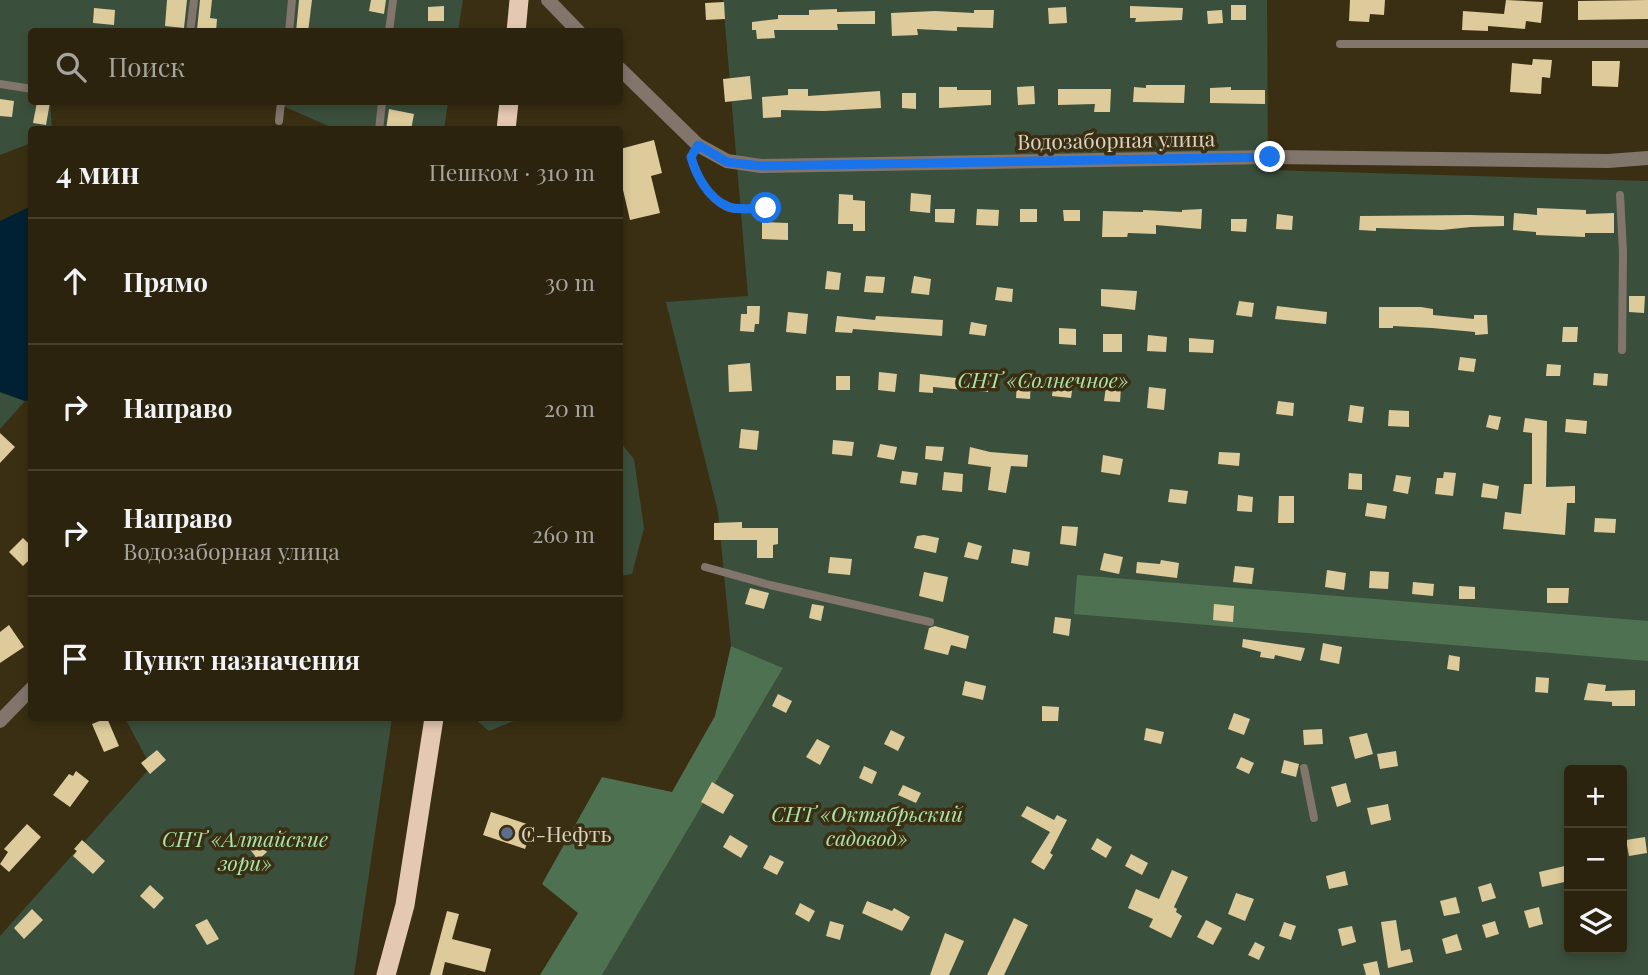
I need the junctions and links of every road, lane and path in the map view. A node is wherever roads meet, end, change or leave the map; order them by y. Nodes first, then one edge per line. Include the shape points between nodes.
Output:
1 (194, 0) edge
2 (292, 0) edge
3 (393, 0) edge
4 (519, 0) edge
5 (548, 0) edge
6 (190, 28) edge
7 (289, 28) edge
8 (390, 28) edge
9 (516, 28) edge
10 (575, 28) edge
11 (1340, 44) dead end
12 (1648, 44) edge
13 (623, 72) edge
14 (0, 84) edge
15 (28, 88) edge
16 (281, 105) edge
17 (382, 105) edge
18 (509, 105) edge
19 (279, 121) dead end
20 (379, 126) edge
21 (506, 126) edge
22 (698, 145) junction
23 (1648, 158) edge
24 (1620, 195) dead end
25 (766, 208) dead end
26 (1622, 350) dead end
27 (705, 567) dead end
28 (930, 622) dead end
29 (28, 692) edge
30 (0, 721) edge
31 (434, 721) edge
32 (1304, 768) dead end
33 (1314, 818) dead end
34 (386, 975) edge

1 - 6 lane
2 - 7 lane
3 - 8 lane
4 - 9 highway
5 - 10 street
11 - 12 lane
13 - 22 street, Водозаборная улица
14 - 15 lane
16 - 19 lane
17 - 20 lane
18 - 21 highway
22 - 23 street, Водозаборная улица via 727,162 761,166 1270,157
22 - 25 lane via 691,157 708,191 727,207
24 - 26 lane
27 - 28 lane
29 - 30 street
31 - 34 highway via 405,905
32 - 33 lane

